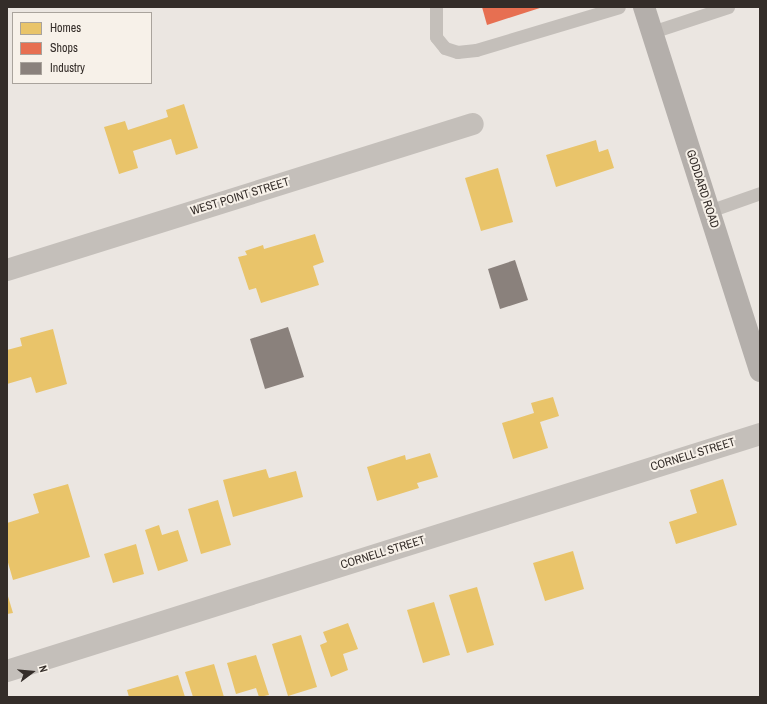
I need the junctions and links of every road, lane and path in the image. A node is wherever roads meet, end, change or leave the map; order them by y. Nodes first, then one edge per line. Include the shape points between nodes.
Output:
1 (436, 7) edge
2 (619, 7) edge
3 (644, 7) edge
4 (728, 7) edge
5 (652, 32) junction
6 (473, 124) dead end
7 (760, 193) edge
8 (709, 211) junction
9 (7, 270) edge
10 (760, 371) edge
11 (760, 434) edge
12 (7, 671) edge

1 - 2 lane via 436,37 445,48 457,52 476,50
3 - 5 main road, GODDARD ROAD
4 - 5 lane
5 - 8 main road, GODDARD ROAD
6 - 9 street, WEST POINT STREET
7 - 8 lane
8 - 10 main road, GODDARD ROAD
11 - 12 street, CORNELL STREET

